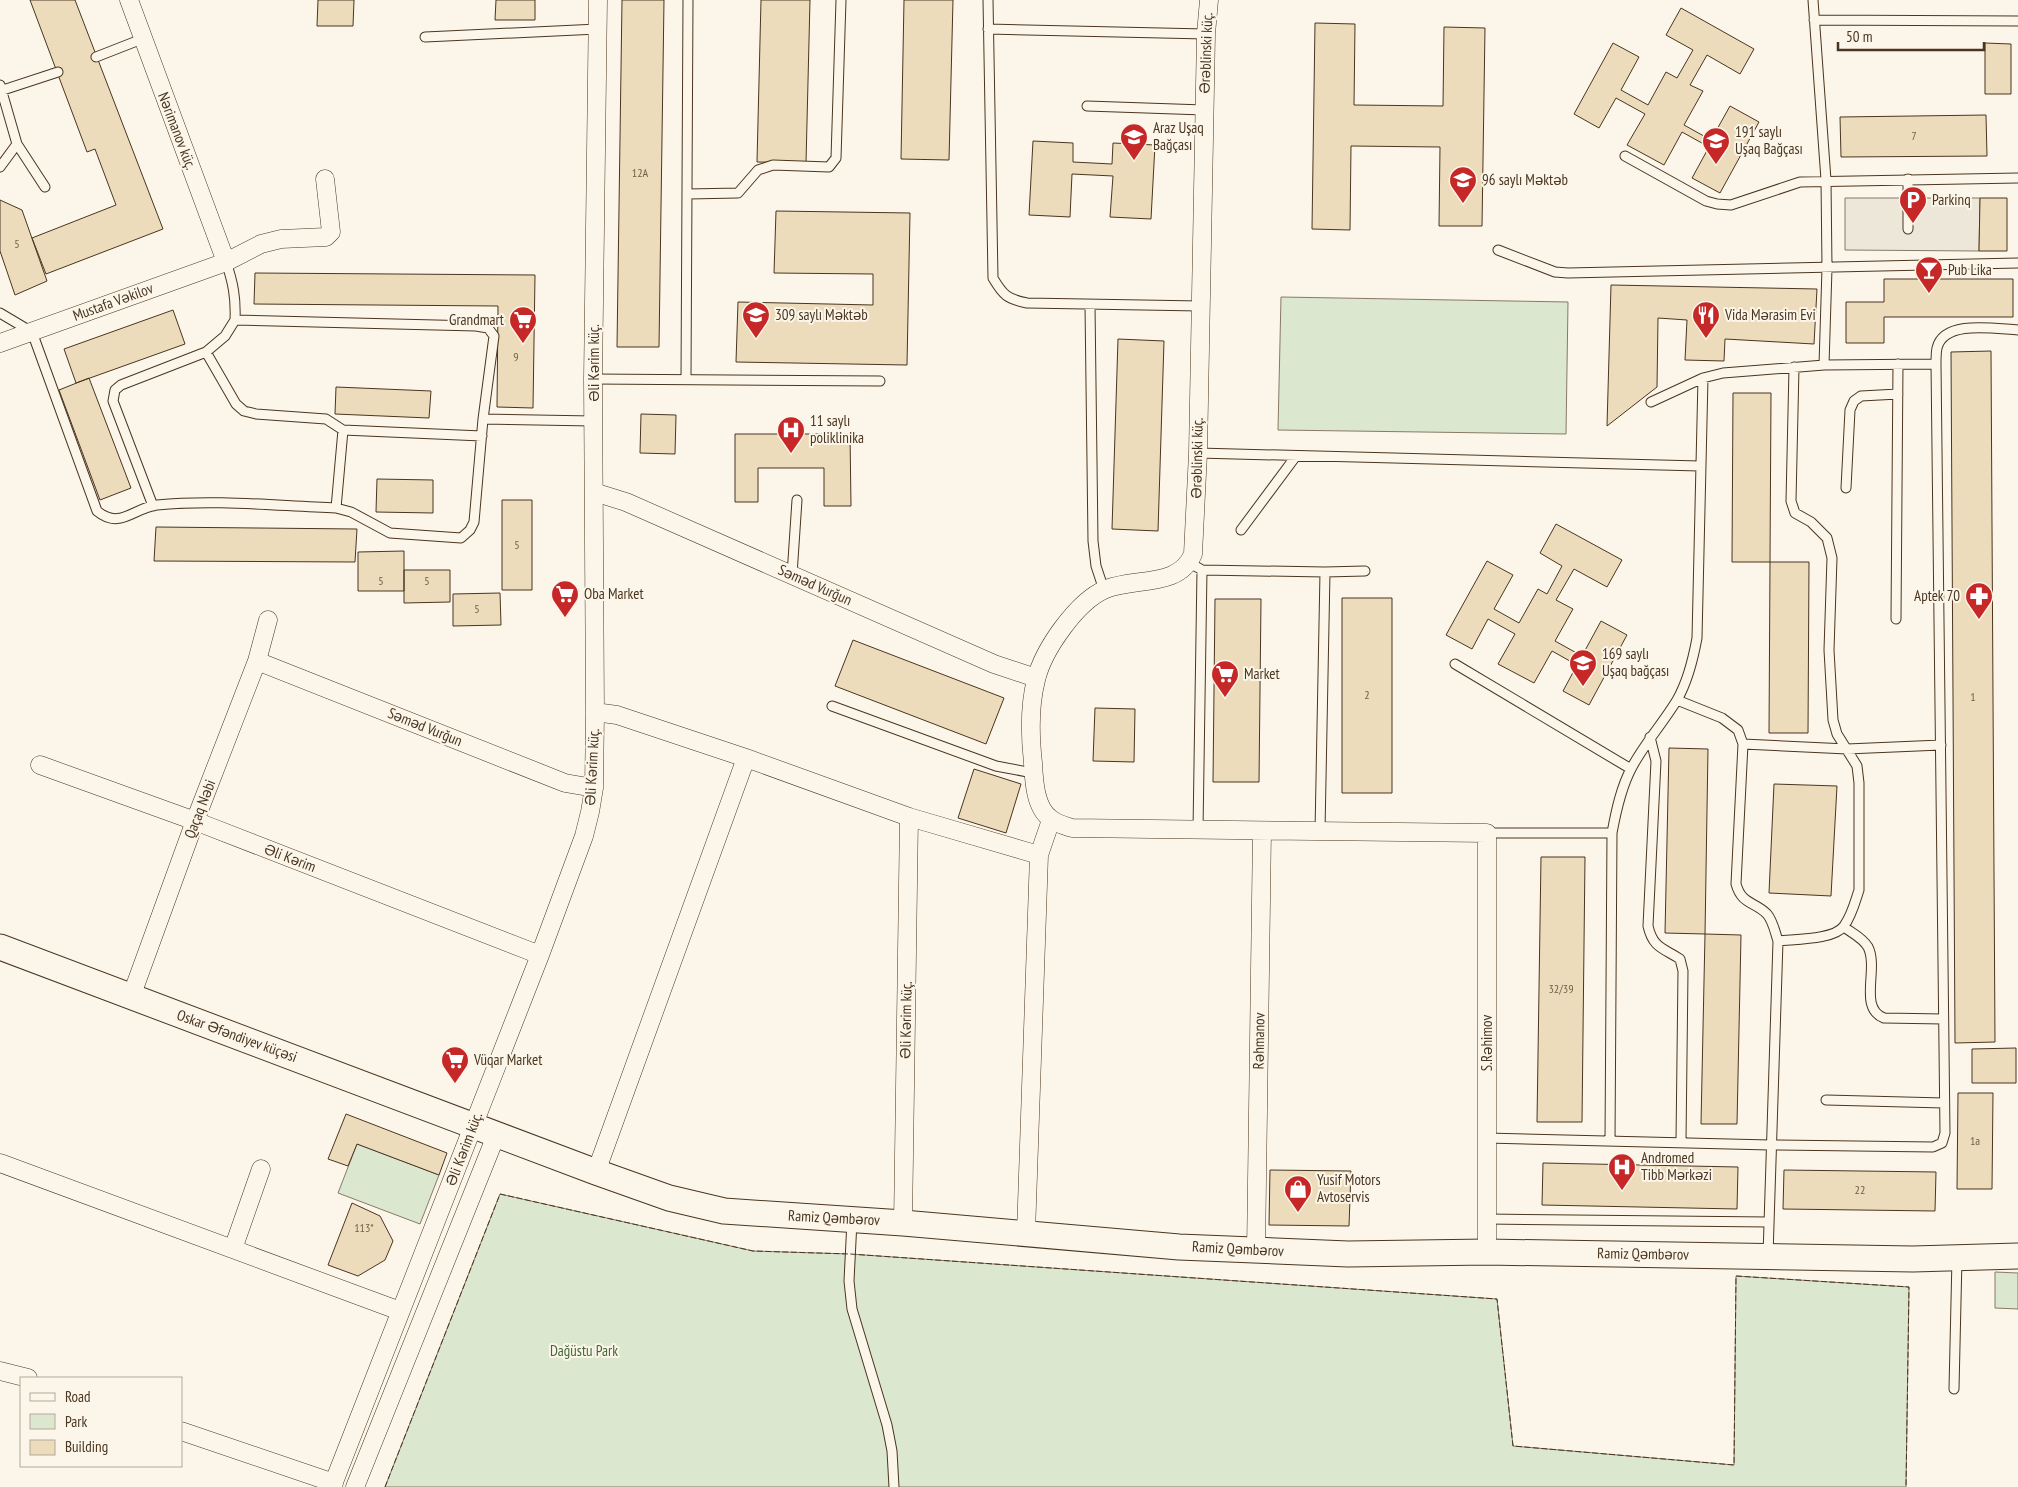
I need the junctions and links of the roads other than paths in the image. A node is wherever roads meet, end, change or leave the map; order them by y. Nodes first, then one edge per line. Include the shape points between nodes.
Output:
1 (129, 0) edge
2 (598, 0) edge
3 (688, 0) edge
4 (841, 0) edge
5 (988, 0) edge
6 (1208, 0) edge
7 (1812, 0) edge
8 (1814, 20) junction
9 (2018, 21) edge
10 (598, 29) junction
11 (988, 29) junction
12 (1206, 34) junction
13 (425, 37) dead end
14 (142, 39) junction
15 (96, 57) dead end
16 (58, 72) dead end
17 (1, 88) edge
18 (1087, 106) dead end
19 (1204, 110) junction
20 (17, 144) junction
21 (1625, 156) dead end
22 (0, 167) edge
23 (2018, 178) edge
24 (326, 179) dead end
25 (1908, 179) junction
26 (1826, 180) junction
27 (45, 187) dead end
28 (688, 194) junction
29 (1908, 230) dead end
30 (1498, 250) dead end
31 (226, 262) junction
32 (2018, 263) edge
33 (1827, 268) junction
34 (1090, 305) junction
35 (1200, 306) junction
36 (0, 313) edge
37 (235, 320) junction
38 (2018, 330) edge
39 (32, 332) junction
40 (0, 343) edge
41 (206, 352) junction
42 (1898, 364) junction
43 (1936, 364) junction
44 (1824, 365) junction
45 (1794, 367) junction
46 (1703, 378) junction
47 (593, 379) junction
48 (686, 379) junction
49 (880, 381) dead end
50 (1898, 394) junction
51 (1651, 402) dead end
52 (483, 420) junction
53 (593, 421) junction
54 (343, 430) junction
55 (482, 436) junction
56 (1198, 453) junction
57 (1296, 456) junction
58 (1700, 466) junction
59 (1846, 488) dead end
60 (594, 492) junction
61 (797, 500) dead end
62 (153, 506) junction
63 (336, 508) junction
64 (1241, 530) dead end
65 (1196, 567) junction
66 (1365, 571) dead end
67 (1325, 572) junction
68 (792, 574) junction
69 (1104, 590) junction
70 (1896, 619) dead end
71 (268, 620) dead end
72 (257, 661) junction
73 (1455, 664) dead end
74 (1036, 678) junction
75 (1677, 700) junction
76 (832, 706) dead end
77 (595, 712) junction
78 (1650, 737) junction
79 (1743, 744) junction
80 (1941, 745) junction
81 (1847, 749) junction
82 (746, 758) junction
83 (40, 766) dead end
84 (1631, 769) junction
85 (1034, 773) junction
86 (594, 788) junction
87 (909, 816) junction
88 (1051, 820) junction
89 (195, 821) junction
90 (1198, 830) junction
91 (1262, 831) junction
92 (1320, 831) junction
93 (1487, 833) junction
94 (1612, 833) junction
95 (1039, 855) junction
96 (1844, 927) junction
97 (1778, 941) junction
98 (0, 947) edge
99 (540, 955) junction
100 (131, 997) junction
101 (1944, 1019) junction
102 (1826, 1100) dead end
103 (1944, 1104) junction
104 (474, 1124) junction
105 (497, 1133) junction
106 (1486, 1138) junction
107 (1610, 1141) junction
108 (1682, 1142) junction
109 (1770, 1145) junction
110 (0, 1162) edge
111 (261, 1169) dead end
112 (596, 1172) junction
113 (852, 1219) junction
114 (1487, 1219) junction
115 (903, 1222) junction
116 (1769, 1222) junction
117 (1026, 1233) junction
118 (233, 1248) junction
119 (1256, 1251) junction
120 (1487, 1252) junction
121 (1768, 1256) junction
122 (2018, 1256) edge
123 (1957, 1258) junction
124 (400, 1312) junction
125 (0, 1372) edge
126 (23, 1377) edge
127 (1954, 1389) dead end
128 (182, 1431) edge
129 (333, 1485) edge
130 (355, 1487) edge
131 (894, 1487) edge

1 - 14 street, Nərimanov küç.
2 - 10 street, Əli Kərim küç.
3 - 28 lane
4 - 28 lane via 836,158 829,167 773,165 758,170 738,193
5 - 11 lane
6 - 12 street, Ərəblinski küç.
7 - 8 lane
8 - 9 lane
8 - 26 lane
10 - 13 lane
10 - 47 street, Əli Kərim küç.
11 - 12 lane
11 - 34 lane via 994,278 1011,300 1027,304
12 - 19 street, Ərəblinski küç.
14 - 15 lane
14 - 31 street, Nərimanov küç.
16 - 17 lane
17 - 20 lane
18 - 19 lane
19 - 35 street, Ərəblinski küç.
20 - 22 lane
20 - 27 lane
21 - 26 lane via 1717,204 1731,205 1800,182
23 - 25 lane
24 - 31 street, Mustafa Vəkilov via 332,232 326,238 281,239 261,244
25 - 26 lane
25 - 29 lane
26 - 33 lane
28 - 48 lane
30 - 33 lane via 1555,272
31 - 37 lane via 234,284
31 - 39 street, Mustafa Vəkilov
32 - 33 lane
33 - 44 lane
34 - 35 lane
34 - 69 lane via 1093,540 1096,566
35 - 56 street, Ərəblinski küç.
36 - 39 lane
37 - 41 lane via 225,336
37 - 52 lane via 488,328 494,336
38 - 43 lane via 1960,328 1946,334 1937,346
39 - 40 street, Mustafa Vəkilov
39 - 62 lane via 97,511 105,518 117,520
41 - 54 lane via 236,404 244,411 326,419
41 - 62 lane via 115,390 113,401
42 - 43 lane
42 - 44 lane
42 - 50 lane
43 - 80 lane
44 - 45 lane
45 - 46 lane via 1723,373
45 - 81 lane via 1791,501 1795,513 1811,522 1827,538 1832,558 1829,650 1833,720
46 - 51 lane
46 - 58 lane
47 - 48 lane
47 - 53 street, Əli Kərim küç.
48 - 49 lane
50 - 59 lane via 1860,396 1854,401 1850,410
50 - 70 lane
52 - 53 lane
52 - 55 lane
53 - 60 street, Əli Kərim küç.
54 - 55 lane
54 - 63 lane
55 - 63 lane via 474,522 461,538 390,533 352,512
56 - 57 lane
56 - 65 street, Ərəblinski küç.
57 - 58 lane
57 - 64 lane
58 - 75 lane via 1697,638 1686,681
60 - 68 street, Səməd Vurğun via 626,502
60 - 77 street, Əli Kərim küç.
61 - 68 lane
62 - 63 lane via 183,503
65 - 67 lane
65 - 69 street via 1173,576
65 - 90 lane
66 - 67 lane
67 - 92 lane
68 - 74 street, Səməd Vurğun via 994,664
69 - 74 street via 1091,597 1067,621
71 - 72 street, Qaçaq Nəbi
72 - 86 street, Səməd Vurğun via 565,783
72 - 89 street, Qaçaq Nəbi
73 - 84 lane
74 - 85 street via 1030,738
75 - 78 lane
75 - 79 lane via 1722,718 1738,730
76 - 85 lane via 996,766
77 - 82 street via 617,715
77 - 86 street, Əli Kərim küç.
78 - 84 lane
78 - 108 lane via 1656,761 1648,926 1656,946 1680,959 1683,971
79 - 81 lane
79 - 97 lane via 1736,884 1739,894 1747,902 1768,916
80 - 81 lane
80 - 101 lane
81 - 96 lane via 1857,766 1859,782 1859,890
82 - 87 street
82 - 112 street
83 - 89 street, Əli Kərim
84 - 94 lane
85 - 88 street via 1042,810
86 - 99 street, Əli Kərim küç. via 584,836
87 - 95 street
87 - 115 street, Əli Kərim küç.
88 - 90 street via 1072,828
88 - 95 street
89 - 99 street, Əli Kərim
89 - 100 street, Qaçaq Nəbi
90 - 91 street
91 - 92 street
91 - 119 street, Rəhmanov
92 - 93 street
93 - 94 lane
93 - 106 street, S.Rəhimov
94 - 107 lane
95 - 117 street
96 - 97 lane via 1827,936
96 - 101 lane via 1863,941 1872,958 1871,1008 1875,1015
97 - 109 lane
98 - 100 main road, Oskar Əfəndiyev küçəsi
99 - 104 street, Əli Kərim küç.
100 - 104 main road, Oskar Əfəndiyev küçəsi
101 - 103 lane
102 - 103 lane
103 - 109 lane via 1945,1133 1942,1143 1933,1146
104 - 105 main road, Ramiz Qəmbərov
104 - 124 street, Əli Kərim küç.
105 - 112 main road, Ramiz Qəmbərov
105 - 130 street
106 - 107 lane
106 - 114 street, S.Rəhimov
107 - 108 lane
108 - 109 lane
109 - 116 lane
110 - 118 street
111 - 118 street
112 - 113 main road, Ramiz Qəmbərov via 704,1207 755,1214
113 - 115 main road, Ramiz Qəmbərov
113 - 131 lane via 848,1282 852,1309 887,1425
114 - 116 lane
114 - 120 street, S.Rəhimov
115 - 117 main road, Ramiz Qəmbərov
116 - 121 lane
117 - 119 main road, Ramiz Qəmbərov
118 - 124 street
119 - 120 main road, Ramiz Qəmbərov via 1348,1254
120 - 121 main road, Ramiz Qəmbərov
121 - 123 main road, Ramiz Qəmbərov
122 - 123 main road, Ramiz Qəmbərov
123 - 127 lane
124 - 129 street, Əli Kərim küç.
125 - 126 street
128 - 129 street

